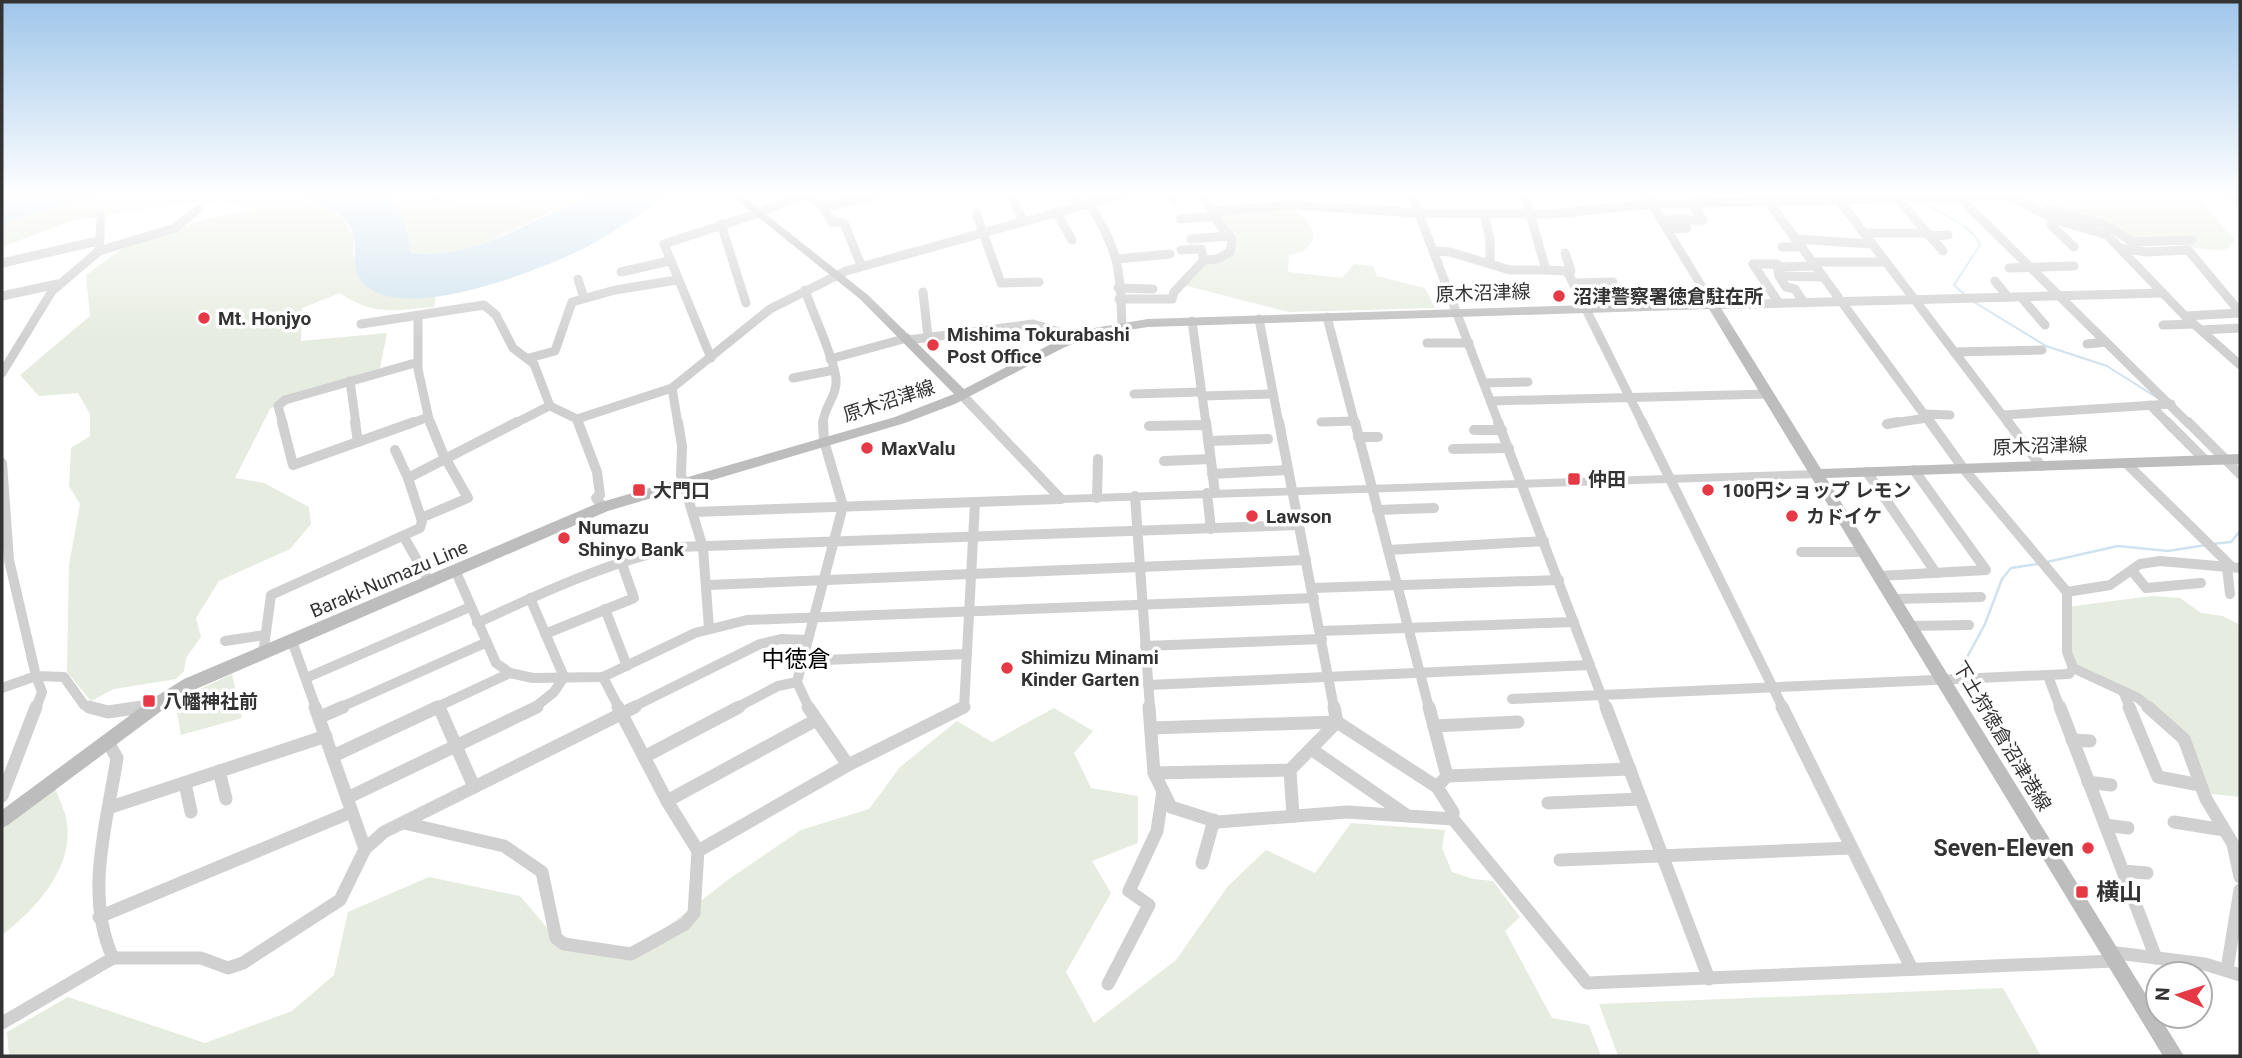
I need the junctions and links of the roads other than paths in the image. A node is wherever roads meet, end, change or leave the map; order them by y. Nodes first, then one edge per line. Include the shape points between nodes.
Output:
1 (99, 242) edge
2 (114, 242) edge
3 (669, 242) edge
4 (726, 242) edge
5 (797, 242) edge
6 (851, 242) edge
7 (943, 242) edge
8 (985, 242) edge
9 (1112, 242) edge
10 (1233, 242) edge
11 (1431, 242) edge
12 (1490, 242) edge
13 (1538, 242) edge
14 (1675, 242) edge
15 (1799, 242) edge
16 (1847, 242) edge
17 (1935, 242) edge
18 (2004, 242) edge
19 (2069, 242) edge
20 (2114, 242) edge
21 (1872, 244) joint
22 (99, 246) junction
23 (1782, 247) dead end
24 (1802, 247) junction
25 (2074, 247) dead end
26 (2120, 248) junction
27 (1181, 250) dead end
28 (1435, 251) junction
29 (1943, 251) dead end
30 (1565, 253) dead end
31 (1170, 254) dead end
32 (1117, 259) junction
33 (1204, 260) junction
34 (669, 261) junction
35 (1886, 262) junction
36 (1490, 263) junction
37 (2, 264) edge
38 (1814, 264) junction
39 (860, 265) junction
40 (2074, 266) dead end
41 (2009, 268) dead end
42 (2029, 268) junction
43 (1546, 270) junction
44 (1565, 271) junction
45 (621, 272) dead end
46 (1778, 272) junction
47 (837, 274) junction
48 (1823, 276) junction
49 (578, 279) dead end
50 (677, 280) junction
51 (1995, 281) dead end
52 (1039, 282) dead end
53 (1613, 282) dead end
54 (1573, 283) junction
55 (57, 284) junction
56 (1118, 288) junction
57 (1153, 289) dead end
58 (806, 290) junction
59 (923, 292) dead end
60 (2163, 293) junction
61 (2, 296) edge
62 (2056, 296) junction
63 (2008, 297) junction
64 (2021, 297) junction
65 (584, 298) junction
66 (1119, 299) junction
67 (1915, 300) junction
68 (1842, 302) junction
69 (746, 303) dead end
70 (1779, 303) junction
71 (1804, 303) junction
72 (1713, 305) junction
73 (1586, 309) junction
74 (2240, 312) edge
75 (1458, 313) junction
76 (2185, 316) junction
77 (418, 317) junction
78 (1327, 317) junction
79 (1259, 319) junction
80 (1192, 321) junction
81 (360, 324) dead end
82 (2045, 325) dead end
83 (1122, 326) junction
84 (2163, 326) dead end
85 (2197, 327) junction
86 (2240, 328) edge
87 (928, 337) junction
88 (908, 339) junction
89 (2106, 342) junction
90 (1427, 343) dead end
91 (1469, 343) junction
92 (2087, 344) dead end
93 (1059, 345) junction
94 (2128, 347) dead end
95 (2042, 350) dead end
96 (2115, 350) junction
97 (1954, 352) junction
98 (529, 358) junction
99 (710, 358) junction
100 (830, 359) junction
101 (415, 363) junction
102 (2240, 365) edge
103 (834, 370) junction
104 (2, 373) edge
105 (793, 378) dead end
106 (350, 381) junction
107 (1528, 382) dead end
108 (1483, 383) junction
109 (673, 388) junction
110 (1134, 394) dead end
111 (1201, 394) junction
112 (1273, 394) junction
113 (1768, 394) junction
114 (962, 395) junction
115 (1629, 397) junction
116 (1491, 401) junction
117 (2166, 404) junction
118 (2150, 405) junction
119 (549, 406) junction
120 (1950, 415) dead end
121 (2003, 415) junction
122 (1926, 416) junction
123 (426, 418) junction
124 (578, 419) junction
125 (1354, 421) junction
126 (1321, 422) dead end
127 (1887, 424) dead end
128 (1206, 425) junction
129 (1149, 426) dead end
130 (1474, 430) dead end
131 (1502, 430) junction
132 (1358, 437) junction
133 (1378, 437) dead end
134 (1268, 439) dead end
135 (824, 441) junction
136 (1208, 441) junction
137 (358, 442) junction
138 (1508, 448) junction
139 (1452, 449) dead end
140 (395, 450) dead end
141 (443, 458) junction
142 (1098, 459) dead end
143 (1210, 459) junction
144 (2222, 460) edge
145 (1164, 461) dead end
146 (2, 463) edge
147 (2126, 463) junction
148 (2041, 466) junction
149 (1963, 468) junction
150 (1287, 470) junction
151 (1914, 470) junction
152 (1867, 471) junction
153 (1212, 474) junction
154 (1817, 474) junction
155 (2240, 474) edge
156 (408, 478) junction
157 (1669, 478) junction
158 (683, 481) junction
159 (1522, 484) junction
160 (1371, 489) junction
161 (1291, 491) junction
162 (1211, 493) junction
163 (1135, 496) junction
164 (1097, 498) junction
165 (1061, 499) junction
166 (975, 502) junction
167 (843, 506) junction
168 (603, 507) junction
169 (1434, 508) dead end
170 (1377, 510) junction
171 (694, 512) junction
172 (421, 518) junction
173 (1298, 525) junction
174 (1211, 528) junction
175 (1137, 531) junction
176 (404, 537) junction
177 (973, 537) junction
178 (1544, 541) junction
179 (832, 542) junction
180 (703, 548) junction
181 (1388, 550) junction
182 (1865, 551) junction
183 (1801, 552) dead end
184 (1306, 560) junction
185 (5, 561) edge
186 (622, 564) junction
187 (1139, 566) junction
188 (2233, 568) edge
189 (456, 572) junction
190 (972, 572) junction
191 (2133, 572) junction
192 (1936, 573) junction
193 (1880, 576) junction
194 (822, 578) junction
195 (1559, 580) junction
196 (430, 583) junction
197 (2201, 583) dead end
198 (708, 584) junction
199 (1398, 586) junction
200 (2067, 592) junction
201 (1313, 593) junction
202 (2230, 594) dead end
203 (1981, 597) dead end
204 (530, 598) junction
205 (1894, 599) junction
206 (1142, 604) junction
207 (470, 607) junction
208 (605, 609) junction
209 (970, 611) junction
210 (813, 616) junction
211 (1574, 622) junction
212 (477, 623) junction
213 (1969, 625) dead end
214 (1910, 626) junction
215 (709, 628) junction
216 (1408, 628) junction
217 (545, 634) junction
218 (265, 635) junction
219 (1321, 635) junction
220 (807, 640) junction
221 (225, 641) dead end
222 (292, 641) junction
223 (485, 643) junction
224 (1145, 646) junction
225 (263, 653) junction
226 (967, 654) junction
227 (802, 661) junction
228 (1590, 665) junction
229 (627, 666) junction
230 (2073, 668) junction
231 (510, 673) junction
232 (36, 676) junction
233 (1421, 676) junction
234 (2048, 676) junction
235 (564, 677) junction
236 (603, 677) junction
237 (306, 678) junction
238 (1330, 678) junction
239 (1943, 679) junction
240 (797, 681) junction
241 (1148, 685) junction
242 (1772, 687) junction
243 (2, 688) edge
244 (2123, 691) junction
245 (1601, 694) junction
246 (1512, 699) dead end
247 (158, 704) junction
248 (439, 707) junction
249 (621, 713) junction
250 (320, 716) junction
251 (816, 720) junction
252 (1336, 722) junction
253 (1518, 722) dead end
254 (1434, 726) junction
255 (1151, 728) junction
256 (326, 736) junction
257 (2072, 740) junction
258 (2090, 741) dead end
259 (108, 742) junction
260 (456, 746) junction
261 (1311, 749) junction
262 (333, 756) junction
263 (644, 757) junction
264 (848, 765) junction
265 (1630, 769) junction
266 (1290, 770) junction
267 (219, 771) junction
268 (1154, 774) junction
269 (1442, 781) junction
270 (2088, 782) junction
271 (185, 783) junction
272 (2111, 785) dead end
273 (2200, 785) junction
274 (474, 788) junction
275 (1163, 791) junction
276 (2, 796) edge
277 (226, 799) dead end
278 (1641, 799) junction
279 (667, 801) junction
280 (1548, 803) dead end
281 (349, 805) junction
282 (111, 807) junction
283 (191, 812) dead end
284 (1293, 816) junction
285 (1407, 816) junction
286 (1453, 819) junction
287 (2, 820) edge
288 (1214, 820) junction
289 (2174, 822) dead end
290 (404, 823) junction
291 (2105, 825) junction
292 (2128, 828) dead end
293 (2224, 830) junction
294 (2236, 845) edge
295 (1851, 848) junction
296 (365, 849) junction
297 (698, 851) junction
298 (1662, 855) junction
299 (1560, 860) dead end
300 (1202, 863) dead end
301 (2123, 871) junction
302 (2147, 873) dead end
303 (2240, 877) edge
304 (2240, 890) edge
305 (99, 917) junction
306 (2111, 956) junction
307 (113, 958) junction
308 (2156, 958) junction
309 (1912, 969) junction
310 (2233, 972) edge
311 (1709, 978) junction
312 (1108, 984) dead end
313 (2, 1023) edge
314 (2174, 1056) edge

1 - 22 street
2 - 22 street
3 - 34 street via 664,244
4 - 69 street
5 - 47 main road
6 - 39 street
7 - 39 street
8 - 52 street via 1000,283
9 - 32 street
10 - 33 street via 1230,252
11 - 28 street
12 - 36 street
13 - 43 street
14 - 72 street
15 - 24 street
16 - 21 street
17 - 29 street
18 - 42 street
19 - 25 street
20 - 26 street
21 - 35 street
22 - 37 street
22 - 55 street
23 - 24 street
24 - 38 street
26 - 60 street
26 - 74 street via 2188,250
27 - 33 street via 1200,249
28 - 36 street
28 - 75 street
30 - 44 street via 1571,271
31 - 32 street
32 - 56 street
33 - 66 street via 1172,299
34 - 45 street
34 - 50 street
35 - 38 street
35 - 67 street
36 - 43 street via 1510,270
38 - 46 street
38 - 48 street
39 - 47 street
40 - 42 street
41 - 42 street
42 - 62 street
43 - 44 street
44 - 54 street
46 - 48 street
46 - 70 street via 1753,264
46 - 71 street via 1786,287 1795,289
47 - 58 street
47 - 88 main road
48 - 68 street
49 - 65 street
50 - 65 street
50 - 99 street
51 - 63 street
53 - 54 street
54 - 73 street
55 - 61 street
55 - 104 street
56 - 57 street
56 - 66 street
58 - 99 street via 770,309
58 - 100 street
59 - 87 street
60 - 62 street
60 - 76 street
62 - 64 street
62 - 89 street
63 - 64 street
63 - 67 street
64 - 82 street
65 - 98 street via 572,302 555,351
66 - 83 street
67 - 68 street
67 - 97 street
68 - 71 street
68 - 122 street
70 - 71 street
70 - 72 street
72 - 73 main road, 原木沼津線
72 - 113 main road
73 - 75 main road, 原木沼津線
73 - 115 street
74 - 76 street
75 - 78 main road, 原木沼津線
75 - 91 street
76 - 85 street
77 - 81 street
77 - 98 street via 484,305 501,320 519,354
77 - 101 street
78 - 79 main road, 原木沼津線
78 - 125 street
79 - 80 main road, 原木沼津線
79 - 112 street
80 - 83 main road, 原木沼津線
80 - 111 street
83 - 93 main road, 原木沼津線
84 - 85 street
85 - 86 street
85 - 102 street
87 - 88 street
87 - 93 street via 1033,324 1060,332
88 - 100 street
88 - 114 main road
89 - 92 street
89 - 96 street
90 - 91 street
91 - 108 street
93 - 114 main road, 原木沼津線
94 - 96 street
95 - 97 street
96 - 117 street
97 - 121 street
98 - 119 street via 537,368
99 - 109 street
100 - 103 street
101 - 106 street
101 - 123 street
103 - 105 street
103 - 135 street via 836,391 823,415
106 - 137 street
106 - 137 street via 278,406 293,465
107 - 108 street
108 - 116 street
109 - 124 street
109 - 158 street
110 - 111 street
111 - 112 street
111 - 128 street
112 - 150 street
113 - 115 street
113 - 154 main road
114 - 135 main road, 原木沼津線 via 901,420
114 - 165 street
115 - 116 street
115 - 157 street
116 - 131 street
117 - 118 street
117 - 144 street
118 - 121 street
118 - 144 street
119 - 124 street
119 - 141 street
120 - 122 street
121 - 148 street
122 - 127 street
122 - 149 street
123 - 137 street
123 - 141 street
124 - 168 street via 597,472 600,495 596,498
125 - 126 street
125 - 132 street
128 - 129 street
128 - 136 street
130 - 131 street
131 - 138 street
132 - 133 street
132 - 160 street
134 - 136 street
135 - 158 main road, Baraki-Numazu Line
135 - 167 street
136 - 143 street
138 - 139 street
138 - 159 street
140 - 156 street
141 - 156 street
141 - 172 street via 468,499
142 - 164 street
143 - 145 street
143 - 153 street
144 - 147 main road, 原木沼津線
144 - 155 street
146 - 185 street
147 - 148 main road, 原木沼津線
147 - 188 street
148 - 149 main road, 原木沼津線
149 - 151 main road, 原木沼津線
149 - 200 street
150 - 153 street
150 - 161 street
151 - 152 main road, 原木沼津線
151 - 192 street via 1986,570
152 - 154 main road, 原木沼津線
152 - 192 street
153 - 162 street
154 - 157 street
154 - 182 main road, 下土狩徳倉沼津港線
156 - 172 street
157 - 159 street
157 - 242 street
158 - 168 main road, Baraki-Numazu Line
158 - 171 street
159 - 160 street
159 - 178 street
160 - 161 street
160 - 170 street
161 - 162 street
161 - 173 street
162 - 163 street
162 - 174 street
163 - 164 street
163 - 175 street
164 - 165 street
165 - 166 street
166 - 167 street
166 - 177 street
167 - 171 street
167 - 179 street
168 - 189 main road, Baraki-Numazu Line
169 - 170 street
170 - 181 street
171 - 180 street
172 - 176 street via 420,528
173 - 174 street
173 - 184 street
174 - 175 street
175 - 177 street
175 - 187 street
176 - 196 street
176 - 218 street via 271,595
177 - 179 street
177 - 190 street
178 - 181 street
178 - 195 street
179 - 180 street
179 - 194 street
180 - 186 street via 653,551
180 - 198 street
181 - 199 street
182 - 183 street
182 - 193 main road, 下土狩徳倉沼津港線
184 - 187 street
184 - 201 street
185 - 232 street
186 - 204 street
186 - 208 street via 634,598
187 - 190 street
187 - 206 street
188 - 191 street via 2160,561 2140,564
188 - 202 street
189 - 196 main road, Baraki-Numazu Line
189 - 207 street
190 - 194 street
190 - 209 street
191 - 197 street via 2146,588
191 - 200 street via 2110,585
192 - 193 street
193 - 205 main road, 下土狩徳倉沼津港線
194 - 198 street
194 - 210 street
195 - 199 street
195 - 211 street
196 - 222 main road, Baraki-Numazu Line
198 - 215 street
199 - 201 street
199 - 216 street
200 - 230 street via 2067,652
201 - 206 street
201 - 219 street
203 - 205 street
204 - 212 street
204 - 217 street
205 - 214 main road, 下土狩徳倉沼津港線
206 - 209 street
206 - 224 street
207 - 212 street
207 - 237 street
208 - 217 street
208 - 229 street
209 - 210 street
209 - 226 street
210 - 215 street via 747,620
210 - 220 street
211 - 216 street
211 - 228 street
212 - 223 street
213 - 214 street
214 - 239 main road, 下土狩徳倉沼津港線
215 - 229 street
216 - 219 street
216 - 233 street
217 - 235 street
218 - 221 street
218 - 225 street
219 - 224 street
219 - 238 street
220 - 227 street
220 - 249 street via 760,644
222 - 225 main road, Baraki-Numazu Line
222 - 237 street
223 - 231 street via 496,663
223 - 250 street
224 - 241 street
225 - 247 main road, Baraki-Numazu Line via 190,684
226 - 227 street
226 - 264 street via 964,709
227 - 240 street
228 - 233 street
228 - 245 street
229 - 236 street
230 - 234 street via 2069,674
230 - 244 street
231 - 235 street
231 - 248 street
232 - 243 street
232 - 247 street via 64,677 84,705 108,712
232 - 276 street via 42,692
233 - 238 street
233 - 254 street
234 - 239 street
234 - 257 street
235 - 236 street
235 - 260 street via 535,708
236 - 249 street
237 - 250 street
238 - 241 street
238 - 252 street
239 - 242 street
239 - 306 main road, 下土狩徳倉沼津港線
240 - 251 street
240 - 263 street via 778,686
241 - 255 street
242 - 245 street
242 - 295 street
244 - 273 street via 2138,698 2185,739
244 - 273 street via 2158,777
245 - 246 street
245 - 265 street
247 - 259 main road, Baraki-Numazu Line
248 - 260 street
248 - 262 street
249 - 263 street
249 - 274 street
250 - 256 street
251 - 264 street
251 - 279 street
252 - 255 street
252 - 261 street
252 - 269 street
253 - 254 street
254 - 269 street
255 - 268 street
256 - 262 street
256 - 267 street
257 - 258 street
257 - 270 street
259 - 282 street via 117,758
259 - 287 main road, Baraki-Numazu Line
260 - 274 street
260 - 281 street
261 - 266 street
261 - 285 street
262 - 281 street
263 - 279 street
264 - 297 street
265 - 269 street
265 - 278 street
266 - 268 street
266 - 284 street
267 - 271 street
267 - 277 street
268 - 275 street
269 - 286 street
270 - 272 street
270 - 291 street
271 - 282 street
271 - 283 street
273 - 293 street
274 - 290 street
275 - 288 street via 1171,807
275 - 312 street via 1157,831 1129,891 1149,905
278 - 280 street
278 - 298 street
279 - 297 street
281 - 296 street
281 - 305 street
282 - 305 street via 97,898
284 - 285 street via 1347,812
284 - 288 street
285 - 286 street
286 - 311 street via 1587,983
288 - 300 street
289 - 293 street
290 - 296 street via 374,838
290 - 297 street via 504,846 542,872 556,937 564,944 631,954 685,924 694,913
291 - 292 street
291 - 301 street
293 - 294 street
294 - 303 street
295 - 298 street
295 - 309 street
296 - 307 street via 340,900 243,964 228,968 201,958
298 - 299 street
298 - 311 street
301 - 302 street
301 - 308 street
304 - 310 street
305 - 307 street
306 - 308 street
306 - 309 street
306 - 314 main road, 下土狩徳倉沼津港線
307 - 313 street
308 - 310 street
309 - 311 street

